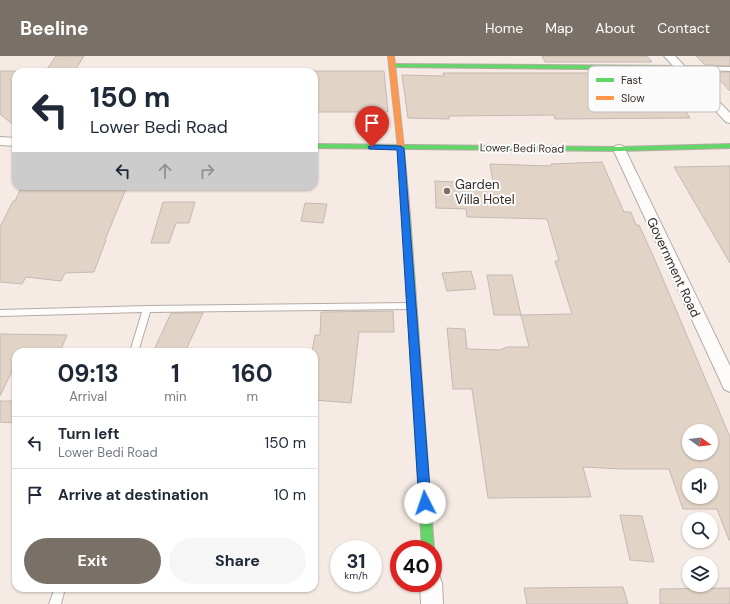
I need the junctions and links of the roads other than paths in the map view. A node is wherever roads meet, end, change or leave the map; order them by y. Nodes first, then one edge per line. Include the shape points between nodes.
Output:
1 (391, 56) edge
2 (669, 56) edge
3 (392, 66) junction
4 (678, 66) edge
5 (588, 67) edge
6 (720, 69) edge
7 (730, 69) edge
8 (720, 110) edge
9 (730, 120) edge
10 (0, 141) edge
11 (12, 142) edge
12 (318, 146) edge
13 (730, 146) edge
14 (401, 148) junction
15 (619, 149) junction
16 (411, 306) junction
17 (147, 309) junction
18 (0, 313) edge
19 (135, 348) edge
20 (730, 384) edge
21 (427, 540) edge
22 (59, 592) edge
23 (431, 592) edge
24 (55, 604) edge
25 (432, 604) edge

1 - 3 street
2 - 4 street
3 - 5 street
3 - 14 street
6 - 7 lane
8 - 9 street
10 - 11 street
12 - 14 street, Lower Bedi Road
13 - 15 street, Lower Bedi Road
14 - 15 street, Lower Bedi Road
14 - 16 street
15 - 20 street, Government Road
16 - 17 lane
16 - 21 street
17 - 18 lane
17 - 19 lane
22 - 24 lane
23 - 25 street

